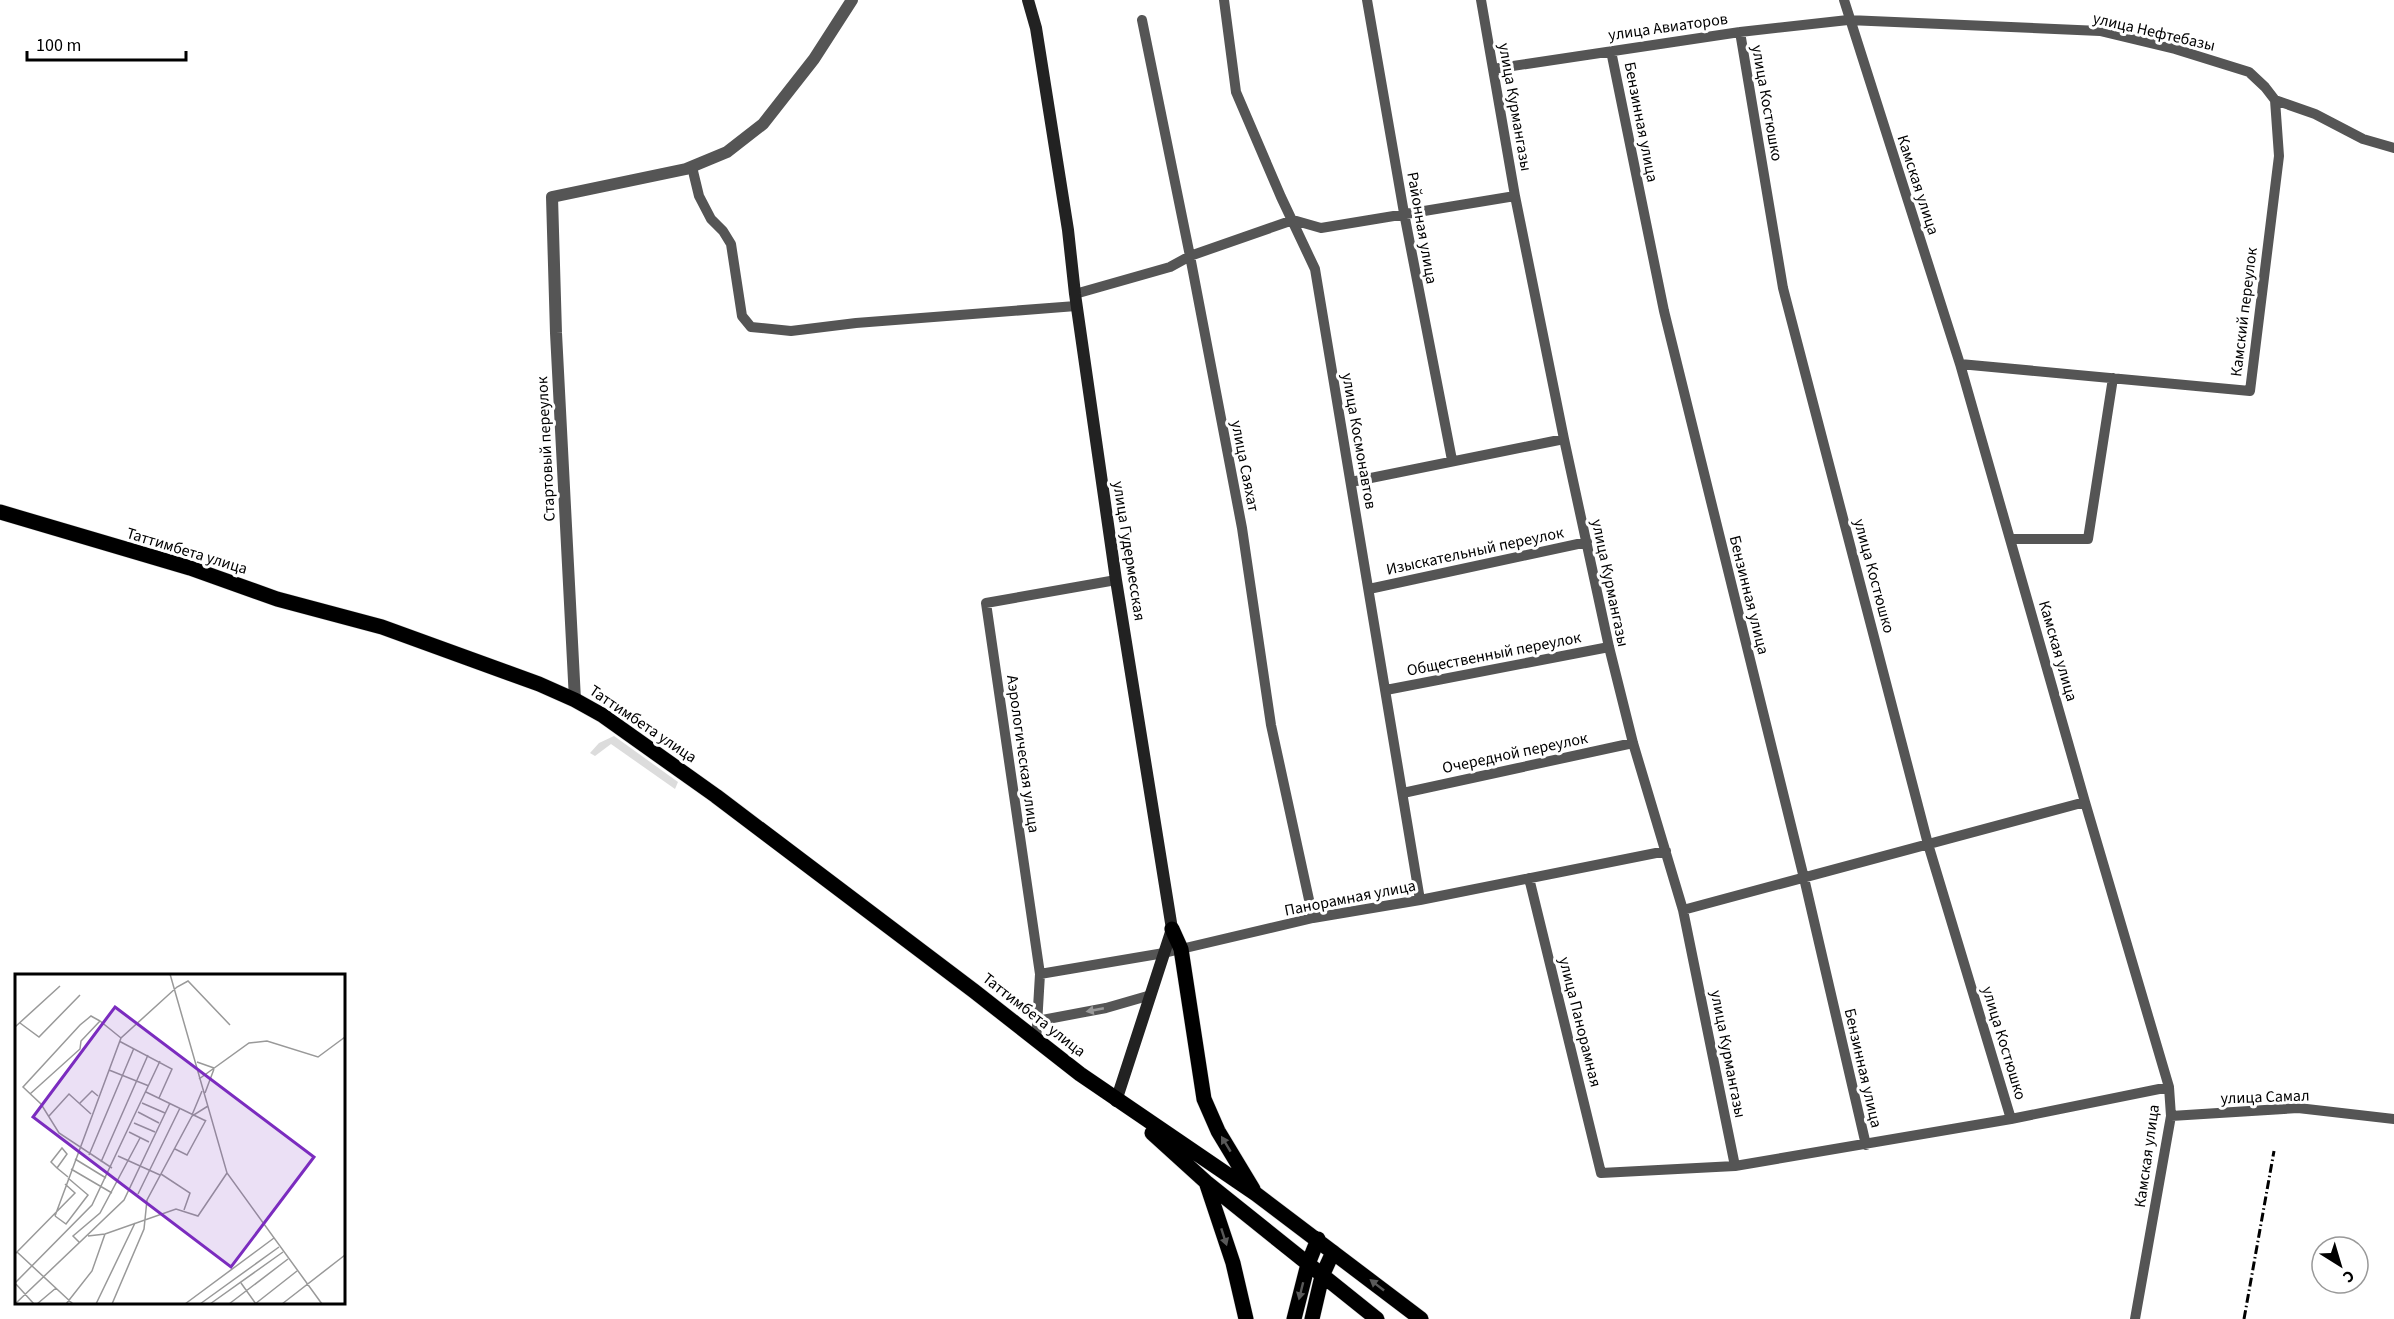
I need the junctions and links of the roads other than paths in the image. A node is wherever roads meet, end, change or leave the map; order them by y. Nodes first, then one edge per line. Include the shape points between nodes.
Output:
1 (852, 0) edge
2 (1028, 0) edge
3 (1224, 0) edge
4 (1367, 0) edge
5 (1481, 0) edge
6 (1844, 0) edge
7 (1142, 20) dead end
8 (1848, 20) junction
9 (1740, 32) junction
10 (1611, 51) junction
11 (1493, 69) junction
12 (2275, 100) junction
13 (2394, 148) edge
14 (692, 167) junction
15 (1515, 196) junction
16 (1404, 213) junction
17 (1293, 220) junction
18 (1190, 256) junction
19 (1075, 300) junction
20 (1960, 364) junction
21 (2114, 378) junction
22 (1564, 439) junction
23 (1452, 460) junction
24 (1351, 482) junction
25 (0, 512) edge
26 (2011, 538) junction
27 (1587, 542) junction
28 (1116, 580) junction
29 (1369, 589) junction
30 (1609, 647) junction
31 (1386, 690) junction
32 (575, 700) junction
33 (1633, 742) junction
34 (1403, 793) junction
35 (2085, 802) junction
36 (1928, 844) junction
37 (1666, 851) junction
38 (1804, 878) junction
39 (1529, 879) junction
40 (1420, 900) junction
41 (1683, 910) junction
42 (1313, 918) junction
43 (1172, 929) junction
44 (1181, 949) junction
45 (1164, 953) junction
46 (1040, 974) junction
47 (1150, 995) junction
48 (1037, 1021) junction
49 (1036, 1042) junction
50 (2169, 1088) junction
51 (1116, 1101) junction
52 (2171, 1116) junction
53 (2011, 1119) junction
54 (2394, 1119) edge
55 (1866, 1144) junction
56 (1735, 1166) junction
57 (1206, 1182) junction
58 (1256, 1194) junction
59 (1318, 1239) junction
60 (1333, 1252) junction
61 (1308, 1264) junction
62 (1322, 1276) junction
63 (1246, 1319) edge
64 (1294, 1319) edge
65 (1312, 1319) edge
66 (1377, 1319) edge
67 (1420, 1319) edge
68 (2136, 1319) edge

1 - 14 street via 763,124 727,152
2 - 19 main road, улица Гудермесская via 1040,50
3 - 17 street, улица Космонавтов via 1236,92
4 - 16 street, Районная улица
5 - 11 street, улица Курмангазы
6 - 8 street, Камская улица
7 - 18 street, улица Саяхат
8 - 9 street, улица Авиаторов
8 - 12 street, улица Нефтебазы via 2100,31 2249,72
8 - 20 street, Камская улица
9 - 10 street, улица Авиаторов
9 - 36 street, улица Костюшко via 1783,288
10 - 11 street, улица Авиаторов
10 - 38 street, Бензинная улица via 1664,311
11 - 15 street, улица Курмангазы
12 - 13 street, улица Нефтебазы via 2315,114 2363,139
12 - 21 street, Камский переулок via 2278,156 2250,391
14 - 19 street via 699,196 711,219 731,243 742,316 751,327 791,332
14 - 32 street, Стартовый переулок via 552,197
15 - 16 street
15 - 22 street, улица Курмангазы
16 - 17 street via 1321,228
16 - 23 street, Районная улица
17 - 18 street
17 - 24 street, улица Космонавтов via 1315,269
18 - 19 street via 1170,267
18 - 42 street, улица Саяхат via 1242,528 1271,725
19 - 28 main road, улица Гудермесская
20 - 21 street, Камский переулок
20 - 26 street, Камская улица
21 - 26 street via 2088,539
22 - 23 street
22 - 27 street, улица Курмангазы
23 - 24 street
24 - 29 street, улица Космонавтов
25 - 32 main road, Таттимбета улица via 190,568 277,599 382,627
26 - 35 street, Камская улица
27 - 29 street, Изыскательный переулок
27 - 30 street, улица Курмангазы
28 - 43 main road, улица Гудермесская
28 - 46 street, Аэрологическая улица via 986,603
29 - 31 street, улица Космонавтов
30 - 31 street, Общественный переулок
30 - 33 street, улица Курмангазы
31 - 34 street, улица Космонавтов
32 - 49 main road, Таттимбета улица via 693,778
33 - 34 street, Очередной переулок
33 - 37 street, улица Курмангазы
34 - 40 street, улица Космонавтов
35 - 36 street
35 - 50 street, Камская улица
36 - 38 street
36 - 53 street, улица Костюшко
37 - 39 street, Панорамная улица
37 - 41 street, улица Курмангазы
38 - 41 street
38 - 55 street, Бензинная улица
39 - 40 street, Панорамная улица
39 - 56 street, улица Панорамная via 1601,1173
40 - 42 street, Панорамная улица
41 - 56 street, улица Курмангазы
42 - 44 street, Панорамная улица
43 - 44 main road
43 - 45 main road, улица Гудермесская
44 - 45 street, Панорамная улица
58 -> 44 main road via 1218,1131 1204,1099
45 - 46 street, Панорамная улица
45 - 47 main road, улица Гудермесская
46 - 48 street, Аэрологическая улица
47 -> 48 street
47 - 51 main road, улица Гудермесская
48 - 49 street, Аэрологическая улица
49 - 51 main road, Таттимбета улица
50 - 52 street, Камская улица
50 - 53 street
51 - 57 main road
51 - 58 main road
52 - 54 street, улица Самал via 2298,1108
52 - 68 street, Камская улица
53 - 55 street
55 - 56 street
57 - 61 main road
57 -> 63 main road via 1233,1263
58 - 59 main road
59 - 60 main road
59 - 61 main road
60 - 62 main road
67 -> 60 main road
61 - 62 main road
61 -> 64 main road
62 - 65 main road
62 - 66 main road

